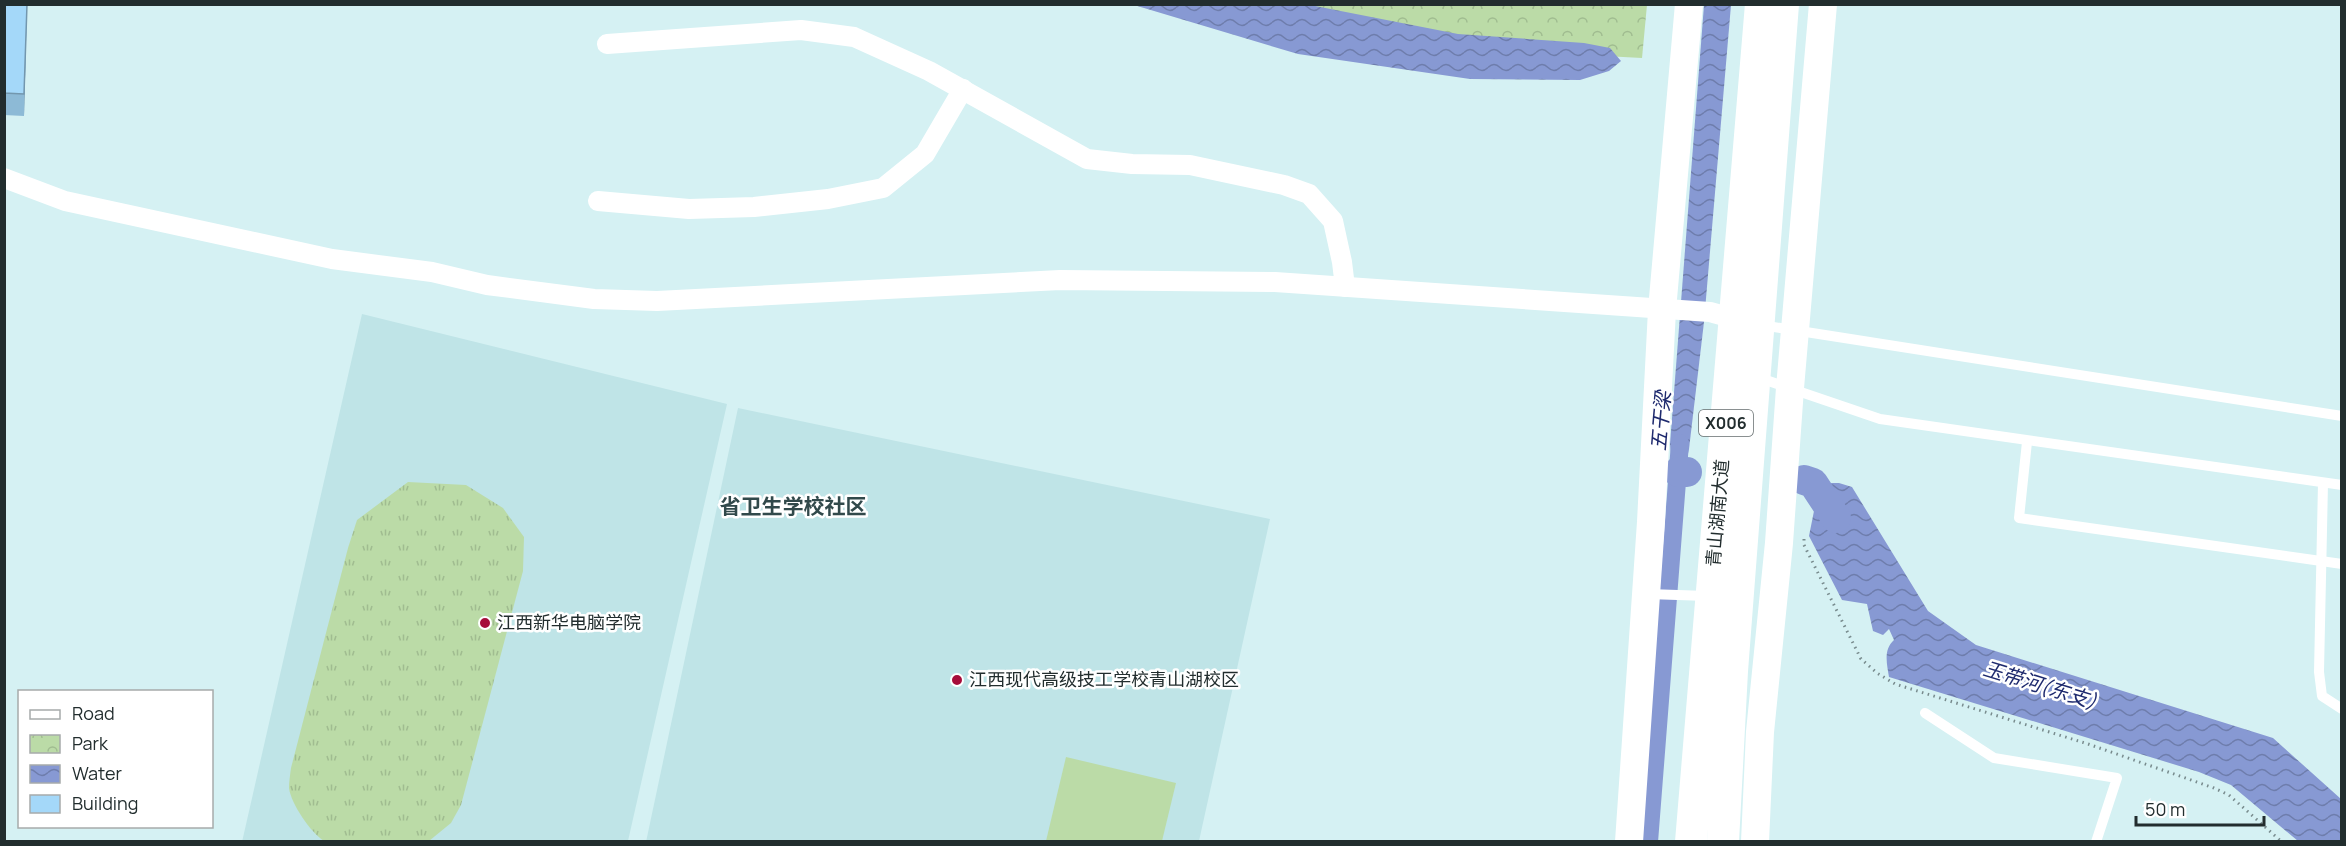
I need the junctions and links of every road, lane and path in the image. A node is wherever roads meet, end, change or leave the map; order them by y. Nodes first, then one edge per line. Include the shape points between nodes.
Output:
1 (1689, 4) edge
2 (1761, 4) edge
3 (1783, 4) edge
4 (1823, 4) edge
5 (607, 44) dead end
6 (963, 89) junction
7 (4, 178) edge
8 (598, 201) dead end
9 (1345, 287) junction
10 (1665, 310) junction
11 (1734, 318) junction
12 (1795, 330) junction
13 (1755, 376) junction
14 (1790, 388) junction
15 (2342, 416) edge
16 (2027, 442) junction
17 (2323, 483) junction
18 (2342, 485) edge
19 (1803, 535) dead end
20 (2321, 561) junction
21 (2342, 564) edge
22 (1647, 594) junction
23 (1702, 596) junction
24 (2342, 709) edge
25 (1925, 713) dead end
26 (1629, 842) edge
27 (1691, 842) edge
28 (1723, 842) edge
29 (1755, 842) edge
30 (2096, 842) edge
31 (2282, 842) edge

1 - 10 main road
2 - 11 main road, 青山湖南大道 / X006
3 - 11 main road, 青山湖南大道 / X006
4 - 12 main road
5 - 6 street via 801,30 854,37
6 - 8 street via 925,153 883,188 754,207 689,209
6 - 9 street via 1087,159 1190,165 1309,194 1333,221
7 - 9 street via 65,201 332,259 594,299 657,302 1060,280 1275,282
9 - 10 street
10 - 11 street
10 - 22 main road
11 - 12 lane
11 - 13 main road, 青山湖南大道 / X006
11 - 23 main road, 青山湖南大道 / X006
12 - 14 main road
12 - 15 lane
13 - 14 lane
13 - 28 main road, 青山湖南大道 / X006
14 - 16 lane via 1880,419
14 - 29 main road via 1760,732
16 - 17 lane
16 - 20 lane via 2019,518
17 - 18 lane
17 - 20 lane
19 - 31 path via 1804,545 1861,659 1877,673 1895,684 2214,788 2229,795
20 - 21 lane
20 - 24 lane via 2322,696
22 - 23 lane
22 - 26 main road
23 - 27 main road, 青山湖南大道 / X006
25 - 30 lane via 1994,758 2117,778

